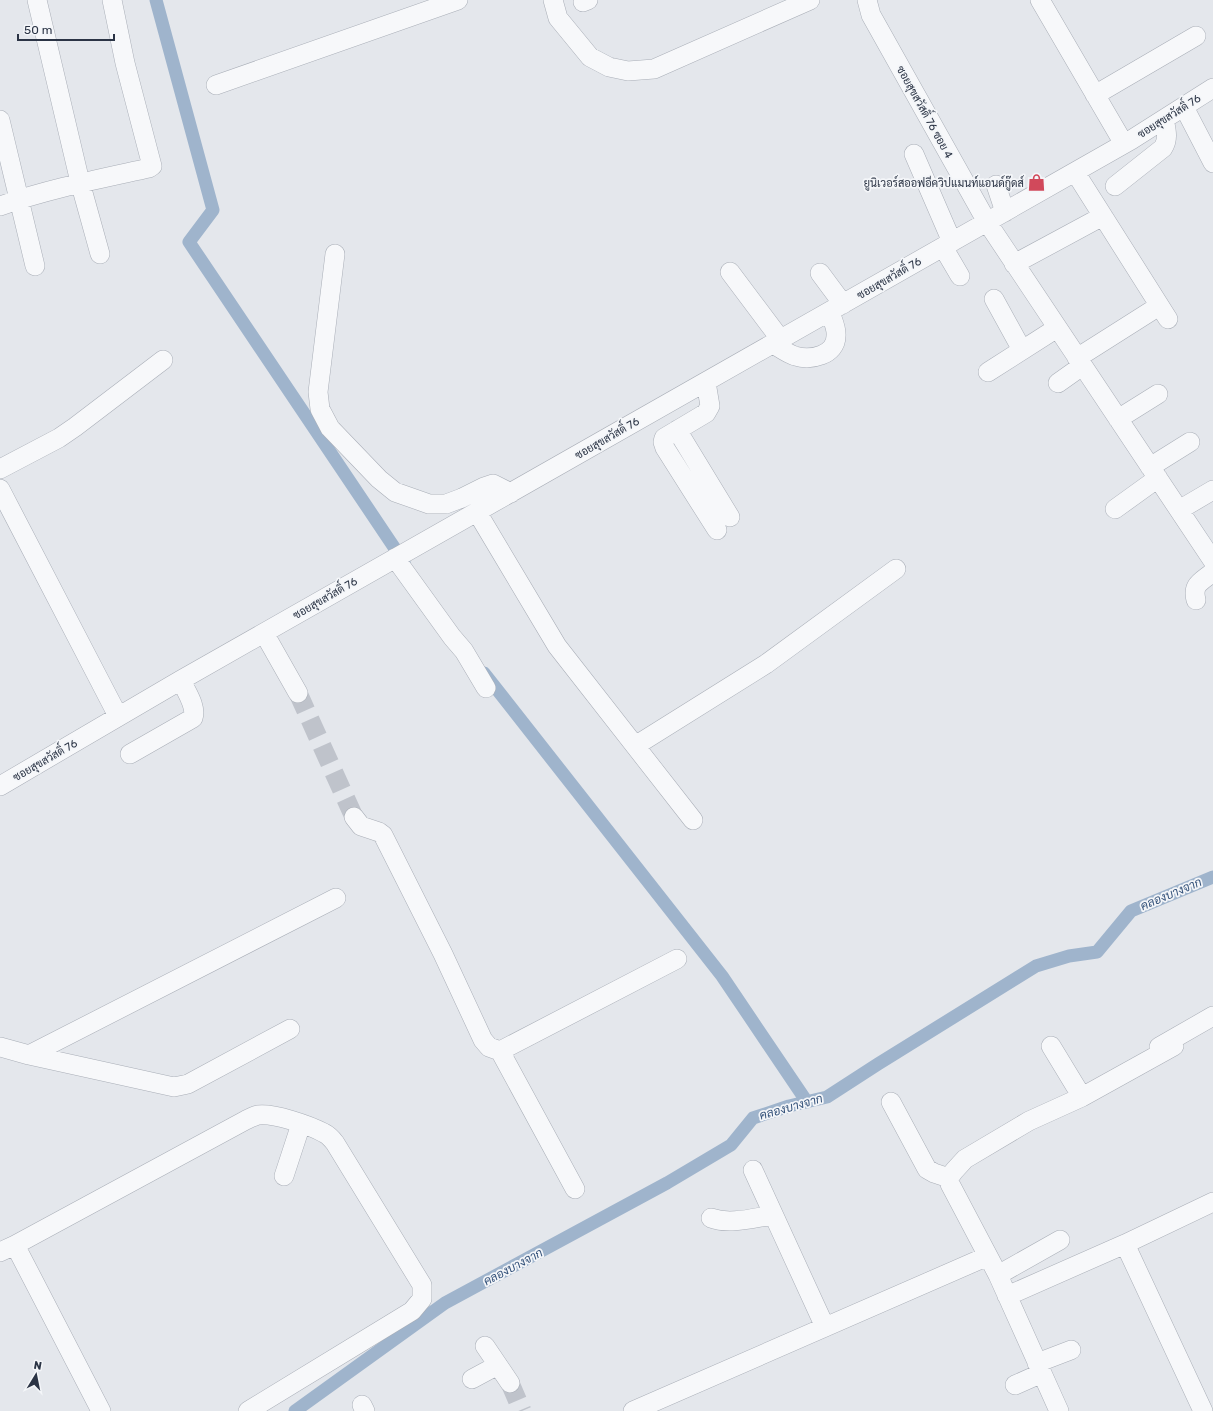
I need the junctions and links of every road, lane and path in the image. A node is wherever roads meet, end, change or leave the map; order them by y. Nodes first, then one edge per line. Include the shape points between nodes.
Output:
1 (37, 0) edge
2 (112, 0) edge
3 (458, 0) edge
4 (553, 0) edge
5 (810, 0) edge
6 (866, 0) edge
7 (1040, 0) edge
8 (1196, 36) dead end
9 (216, 85) dead end
10 (1213, 88) edge
11 (1095, 95) junction
12 (1184, 106) junction
13 (1164, 119) junction
14 (0, 120) edge
15 (1124, 144) junction
16 (914, 154) dead end
17 (1213, 163) edge
18 (1075, 172) junction
19 (80, 182) junction
20 (996, 185) dead end
21 (1115, 186) dead end
22 (20, 199) junction
23 (0, 206) edge
24 (1005, 212) junction
25 (1103, 216) junction
26 (986, 222) junction
27 (947, 245) junction
28 (100, 254) dead end
29 (335, 254) dead end
30 (1014, 264) junction
31 (35, 266) dead end
32 (730, 272) dead end
33 (820, 273) dead end
34 (960, 276) dead end
35 (994, 298) dead end
36 (836, 308) junction
37 (1057, 328) junction
38 (777, 342) junction
39 (1022, 350) junction
40 (163, 360) dead end
41 (1080, 362) junction
42 (988, 372) dead end
43 (706, 382) junction
44 (1058, 383) dead end
45 (1158, 394) dead end
46 (1118, 419) junction
47 (677, 430) junction
48 (1190, 442) dead end
49 (0, 469) edge
50 (1154, 473) junction
51 (0, 489) edge
52 (1213, 490) edge
53 (511, 493) junction
54 (1116, 509) dead end
55 (1179, 510) junction
56 (477, 512) junction
57 (730, 517) dead end
58 (717, 530) dead end
59 (402, 555) junction
60 (1213, 561) edge
61 (896, 569) dead end
62 (1213, 572) edge
63 (1196, 600) dead end
64 (264, 633) junction
65 (181, 680) junction
66 (486, 688) dead end
67 (298, 693) tunnel mouth
68 (118, 716) junction
69 (635, 746) junction
70 (130, 754) dead end
71 (0, 786) edge
72 (354, 817) tunnel mouth
73 (693, 820) dead end
74 (336, 898) dead end
75 (677, 959) dead end
76 (1213, 1016) edge
77 (290, 1028) dead end
78 (1051, 1046) dead end
79 (1174, 1046) dead end
80 (0, 1047) edge
81 (500, 1051) junction
82 (29, 1055) junction
83 (1108, 1076) dead end
84 (1082, 1097) junction
85 (891, 1102) dead end
86 (301, 1124) junction
87 (753, 1170) dead end
88 (284, 1176) dead end
89 (950, 1178) junction
90 (575, 1189) dead end
91 (1213, 1202) edge
92 (773, 1215) junction
93 (711, 1218) dead end
94 (1060, 1240) dead end
95 (1125, 1244) junction
96 (8, 1248) edge
97 (988, 1256) junction
98 (998, 1275) junction
99 (1007, 1296) junction
100 (825, 1327) junction
101 (485, 1346) dead end
102 (1071, 1350) dead end
103 (498, 1365) junction
104 (1039, 1368) junction
105 (472, 1379) dead end
106 (510, 1383) tunnel mouth
107 (1015, 1385) dead end
108 (670, 1404) edge
109 (101, 1411) edge
110 (248, 1411) edge
111 (633, 1411) edge
112 (1059, 1411) edge
113 (1203, 1411) edge

1 - 19 street
2 - 19 street via 124,63 152,166
3 - 9 street
4 - 5 street via 558,18 590,57 609,67 628,70 654,69
6 - 26 street, ซอยสุขสวัสดิ์ 76 ซอย 4 via 871,15
7 - 11 street
8 - 11 street
10 - 12 street, ซอยสุขสวัสดิ์ 76
11 - 15 street
12 - 13 street, ซอยสุขสวัสดิ์ 76
12 - 17 street
13 - 15 street, ซอยสุขสวัสดิ์ 76
13 - 21 street via 1167,144
14 - 22 street
15 - 18 street, ซอยสุขสวัสดิ์ 76
16 - 27 street
18 - 24 street, ซอยสุขสวัสดิ์ 76
18 - 25 street
19 - 22 street
19 - 28 street
20 - 24 street
22 - 23 street
22 - 31 street
24 - 26 street, ซอยสุขสวัสดิ์ 76
25 - 30 street
25 - 41 street via 1164,312
26 - 27 street, ซอยสุขสวัสดิ์ 76
26 - 30 street, ซอยสุขสวัสดิ์ 76 ซอย 4
27 - 34 street
27 - 36 street, ซอยสุขสวัสดิ์ 76
29 - 53 street via 318,392 320,409 330,428 379,479 395,492 416,500 429,504 446,504 493,484
30 - 37 street, ซอยสุขสวัสดิ์ 76 ซอย 4
32 - 38 street
33 - 36 street
35 - 39 street
36 - 38 street, ซอยสุขสวัสดิ์ 76
36 - 38 street via 835,343 823,355 806,358 794,356
37 - 39 street
37 - 41 street, ซอยสุขสวัสดิ์ 76 ซอย 4
38 - 43 street, ซอยสุขสวัสดิ์ 76
39 - 42 street
40 - 49 street via 59,438
41 - 44 street
41 - 46 street, ซอยสุขสวัสดิ์ 76 ซอย 4
43 - 47 street via 710,406 706,413
43 - 53 street, ซอยสุขสวัสดิ์ 76
45 - 46 street
46 - 50 street, ซอยสุขสวัสดิ์ 76 ซอย 4
47 - 57 street
47 - 58 street via 664,438 665,448
48 - 50 street
50 - 54 street
50 - 55 street, ซอยสุขสวัสดิ์ 76 ซอย 4
51 - 68 street
52 - 55 street
53 - 56 street, ซอยสุขสวัสดิ์ 76
55 - 60 street, ซอยสุขสวัสดิ์ 76 ซอย 4
56 - 59 street, ซอยสุขสวัสดิ์ 76
56 - 69 street via 557,646
59 - 64 street, ซอยสุขสวัสดิ์ 76
59 - 66 street
61 - 69 street via 766,664
62 - 63 street via 1196,586
64 - 65 street, ซอยสุขสวัสดิ์ 76
64 - 67 street
65 - 68 street, ซอยสุขสวัสดิ์ 76
65 - 70 street via 194,707 193,718
68 - 71 street, ซอยสุขสวัสดิ์ 76
69 - 73 street
72 - 81 street via 361,826 384,835 483,1040 489,1047
74 - 82 street
75 - 81 street
76 - 83 street
77 - 82 street via 188,1084 174,1087
78 - 84 street
79 - 84 street
80 - 82 street
81 - 90 street
84 - 89 street via 1029,1121 966,1159
85 - 89 street via 927,1169
86 - 88 street
86 - 96 street via 271,1115 257,1115
86 - 110 street via 322,1132 335,1143 422,1285 422,1299 412,1311
87 - 92 street
89 - 97 street via 950,1184
91 - 95 street
92 - 93 street via 728,1221
92 - 100 street
94 - 98 street
95 - 99 street
95 - 113 street
96 - 109 street
97 - 98 street
97 - 100 street
98 - 99 street
99 - 104 street
100 - 108 street
101 - 103 street
102 - 104 street
103 - 105 street
103 - 106 street
104 - 107 street
104 - 112 street
108 - 111 street

